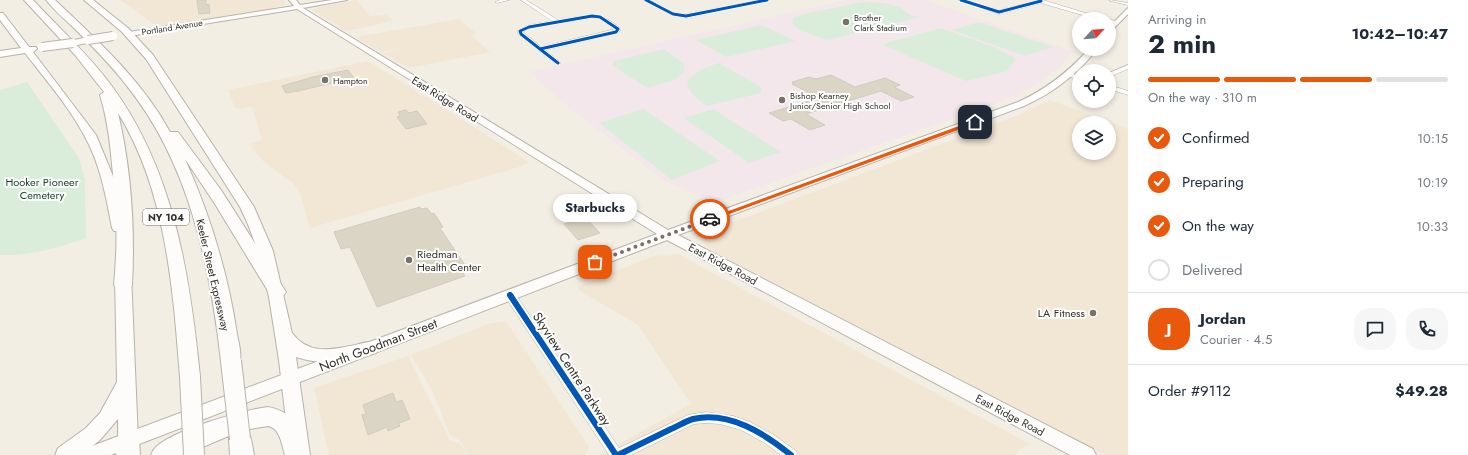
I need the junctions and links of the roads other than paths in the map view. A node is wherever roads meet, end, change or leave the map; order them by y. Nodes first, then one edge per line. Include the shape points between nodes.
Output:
1 (50, 0) edge
2 (56, 0) edge
3 (88, 0) edge
4 (292, 0) edge
5 (344, 0) edge
6 (507, 0) edge
7 (523, 0) edge
8 (646, 0) edge
9 (767, 0) edge
10 (961, 0) edge
11 (1112, 0) edge
12 (1039, 1) edge
13 (30, 2) edge
14 (497, 2) dead end
15 (1128, 4) edge
16 (298, 7) junction
17 (1128, 10) edge
18 (1078, 12) edge
19 (0, 15) edge
20 (69, 18) junction
21 (1116, 20) edge
22 (557, 22) junction
23 (129, 34) junction
24 (540, 48) junction
25 (27, 50) junction
26 (0, 54) edge
27 (558, 63) dead end
28 (1128, 67) edge
29 (1116, 72) edge
30 (96, 73) junction
31 (1072, 78) edge
32 (1116, 89) edge
33 (1128, 93) edge
34 (148, 105) junction
35 (667, 235) junction
36 (123, 285) junction
37 (277, 292) junction
38 (510, 295) junction
39 (283, 332) junction
40 (370, 348) junction
41 (126, 378) junction
42 (290, 378) junction
43 (241, 447) edge
44 (128, 448) edge
45 (65, 455) edge
46 (90, 455) edge
47 (163, 455) edge
48 (194, 455) edge
49 (297, 455) edge
50 (300, 455) edge
51 (617, 455) edge
52 (791, 455) edge
53 (1086, 455) edge

1 - 20 highway, Keeler Street Expressway / NY 104
2 - 20 highway
3 - 23 main road
4 - 16 main road, East Ridge Road
5 - 16 main road, Portland Avenue
6 - 14 street
7 - 22 street
8 - 9 street via 673,14 686,16
10 - 12 street via 999,12
11 - 15 street
12 - 18 street
13 - 30 highway, NY 104
16 - 23 main road, Portland Avenue
16 - 35 main road, East Ridge Road
17 - 21 main road
19 - 25 main road
20 - 34 highway, Keeler Street Expressway / NY 104 via 121,70
22 - 24 street via 520,31
22 - 24 street via 595,16 619,30
23 - 25 main road, Portland Avenue, bridge
23 - 37 main road via 155,64 251,215 266,250
24 - 27 street
25 - 26 main road, Portland Avenue
25 - 36 main road via 81,120 100,156 113,195
28 - 29 street
30 - 36 highway via 109,103 117,138 126,221
30 - 48 highway, NY 104, bridge via 133,128 143,149 168,226 180,284 190,377
31 - 35 main road, North Goodman Street via 1043,95 996,114
32 - 33 street
34 - 37 highway via 191,157
34 - 43 highway, Keeler Street Expressway / NY 104, bridge via 174,151 199,212 219,288
35 - 38 main road, North Goodman Street
35 - 53 main road, East Ridge Road
36 - 41 main road
37 - 39 main road
38 - 40 main road, North Goodman Street
38 - 51 street, Skyview Centre Parkway
39 - 40 main road via 294,349 306,355 331,355
39 - 42 main road
40 - 42 main road, North Goodman Street
41 - 44 main road
41 - 45 main road via 117,403 106,422
42 - 44 main road, North Goodman Street
42 - 50 main road
44 - 46 main road, North Goodman Street
47 - 49 highway via 181,445 245,420 267,416 283,423
51 - 52 street, Skyview Centre Parkway via 692,419 704,417 734,421 770,438

